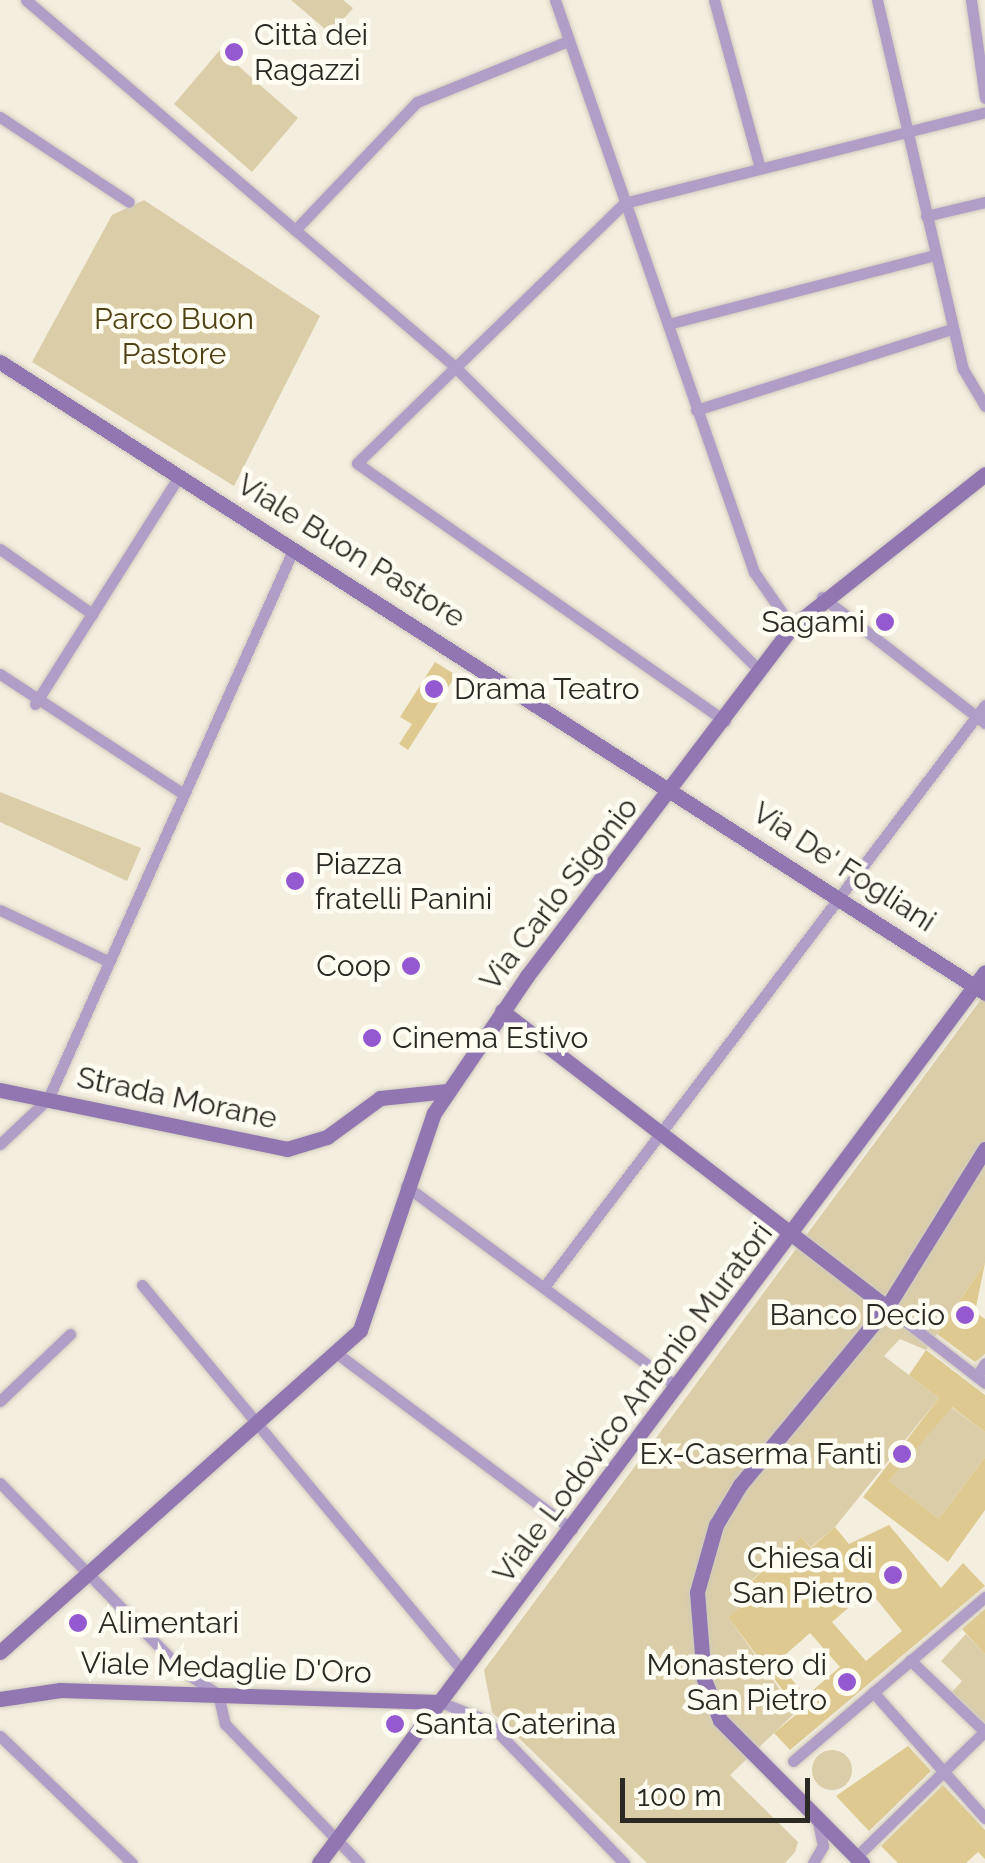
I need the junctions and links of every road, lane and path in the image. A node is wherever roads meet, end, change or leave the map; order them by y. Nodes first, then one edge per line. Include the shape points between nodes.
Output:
1 (26, 0) edge
2 (555, 0) edge
3 (714, 0) edge
4 (877, 0) edge
5 (971, 0) edge
6 (568, 42) junction
7 (985, 98) edge
8 (985, 112) edge
9 (0, 117) edge
10 (905, 129) junction
11 (758, 165) junction
12 (129, 202) dead end
13 (985, 202) edge
14 (624, 203) junction
15 (926, 216) junction
16 (295, 230) junction
17 (934, 255) junction
18 (668, 324) junction
19 (952, 329) junction
20 (0, 362) edge
21 (453, 365) junction
22 (985, 406) edge
23 (696, 410) junction
24 (180, 474) junction
25 (985, 474) edge
26 (294, 548) junction
27 (0, 549) edge
28 (822, 597) junction
29 (92, 614) junction
30 (792, 627) junction
31 (760, 671) junction
32 (0, 674) edge
33 (35, 704) junction
34 (985, 706) edge
35 (981, 720) edge
36 (725, 721) junction
37 (672, 788) junction
38 (180, 792) junction
39 (840, 898) junction
40 (0, 910) edge
41 (108, 961) junction
42 (982, 984) edge
43 (502, 1011) junction
44 (0, 1090) edge
45 (448, 1091) junction
46 (48, 1100) junction
47 (664, 1128) junction
48 (0, 1144) edge
49 (985, 1148) edge
50 (406, 1186) junction
51 (796, 1233) junction
52 (142, 1285) dead end
53 (544, 1287) junction
54 (887, 1307) junction
55 (70, 1334) dead end
56 (335, 1352) junction
57 (985, 1363) edge
58 (981, 1379) edge
59 (676, 1386) junction
60 (0, 1400) edge
61 (254, 1422) junction
62 (0, 1484) edge
63 (572, 1529) junction
64 (87, 1576) junction
65 (985, 1597) edge
66 (0, 1652) edge
67 (910, 1660) junction
68 (456, 1664) dead end
69 (873, 1692) junction
70 (218, 1694) junction
71 (4, 1695) edge
72 (440, 1702) junction
73 (985, 1731) edge
74 (0, 1736) edge
75 (793, 1761) dead end
76 (944, 1772) junction
77 (817, 1818) junction
78 (985, 1818) edge
79 (337, 1839) junction
80 (858, 1860) edge
81 (132, 1863) edge
82 (319, 1863) edge
83 (359, 1863) edge
84 (624, 1863) edge
85 (813, 1863) edge

1 - 16 street
2 - 6 street
3 - 11 street
4 - 10 street
5 - 7 street
6 - 14 street
6 - 16 street via 417,102
8 - 10 street
9 - 12 street
10 - 11 street
10 - 15 street
11 - 14 street
13 - 15 street
14 - 18 street
14 - 21 street
15 - 17 street
16 - 21 street
17 - 18 street
17 - 19 street
18 - 23 street
19 - 22 street
19 - 23 street
20 - 24 street, Viale Buon Pastore
21 - 31 street
21 - 36 street via 358,462
23 - 30 street via 754,572
24 - 26 street, Viale Buon Pastore
24 - 29 street
25 - 28 street, Via Carlo Sigonio
26 - 37 street, Viale Buon Pastore
26 - 38 street
27 - 29 street
28 - 30 street, Via Carlo Sigonio
28 - 35 street
29 - 33 street
30 - 31 street, Via Carlo Sigonio
31 - 36 street, Via Carlo Sigonio
32 - 33 street
33 - 38 street
34 - 35 street
35 - 39 street
36 - 37 street, Via Carlo Sigonio
37 - 39 street, Via De' Fogliani
37 - 43 street, Via Carlo Sigonio
38 - 41 street
39 - 42 street, Via De' Fogliani
39 - 47 street
40 - 41 street
41 - 46 street
42 - 51 street, Viale Lodovico Antonio Muratori
43 - 45 street, Via Carlo Sigonio
43 - 47 street
44 - 46 street, Strada Morane
45 - 46 street, Strada Morane via 380,1098 327,1137 287,1148
45 - 50 street, Via Carlo Sigonio
46 - 48 street
47 - 51 street
47 - 53 street
49 - 54 street
50 - 53 street
50 - 56 street, Via Carlo Sigonio via 360,1330
51 - 54 street
51 - 59 street, Viale Lodovico Antonio Muratori
52 - 61 street
53 - 59 street
54 - 58 street
54 - 77 street via 716,1525 697,1592 712,1703 741,1747
55 - 60 street
56 - 61 street, Via Carlo Sigonio
56 - 63 street
57 - 58 street
59 - 63 street, Viale Lodovico Antonio Muratori
61 - 64 street, Via Carlo Sigonio
61 - 68 street
62 - 64 street
63 - 72 street, Viale Lodovico Antonio Muratori
64 - 66 street, Via Carlo Sigonio
64 - 70 street
65 - 67 street
67 - 69 street
67 - 73 street
69 - 75 street
69 - 76 street
70 - 71 street, Viale Medaglie D'Oro
70 - 72 street, Viale Medaglie D'Oro
70 - 79 street via 225,1724
72 - 79 street, Viale Lodovico Antonio Muratori
72 - 84 street via 486,1720
73 - 76 street
74 - 81 street
76 - 78 street
76 - 80 street
77 - 80 street
77 - 85 street via 823,1846
79 - 82 street, Viale Lodovico Antonio Muratori
79 - 83 street

